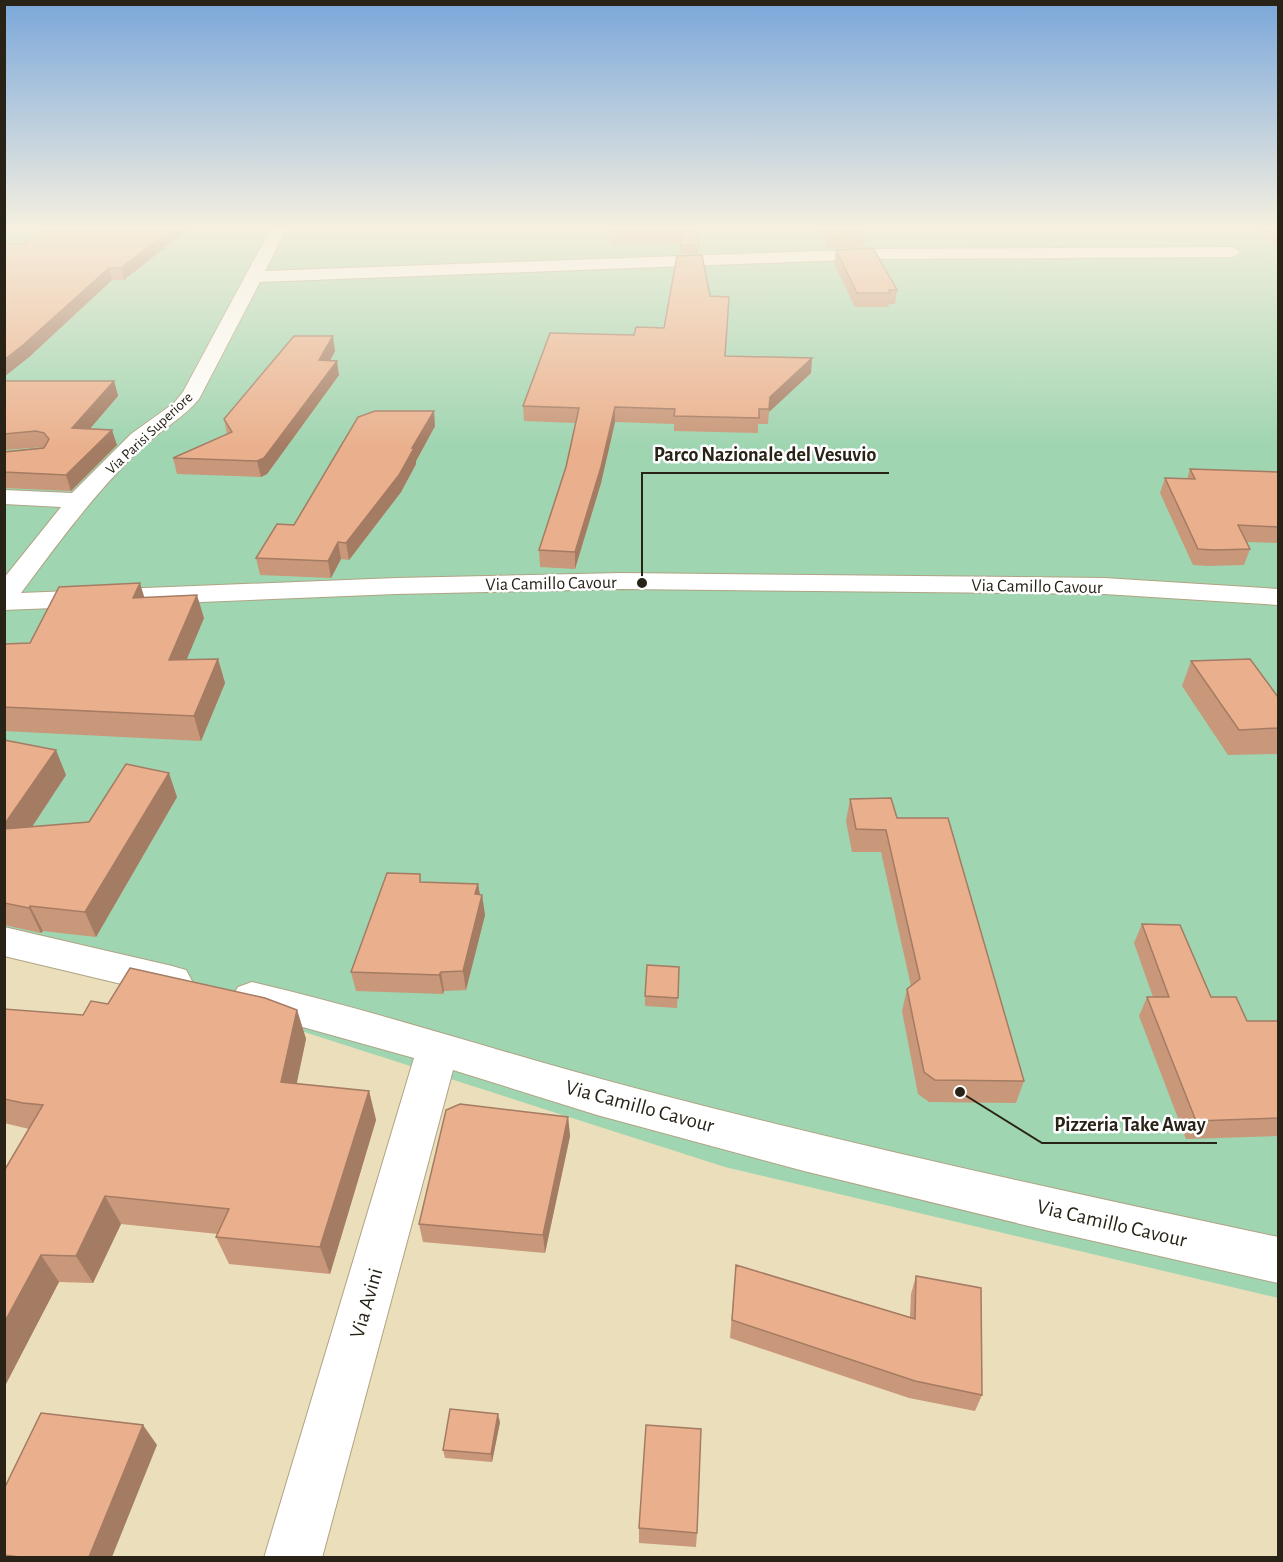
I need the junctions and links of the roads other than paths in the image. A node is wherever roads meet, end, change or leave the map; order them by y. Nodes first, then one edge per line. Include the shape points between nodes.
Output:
1 (239, 303) edge
2 (4, 497) edge
3 (78, 501) junction
4 (4, 597) edge
5 (1278, 597) edge
6 (4, 602) edge
7 (4, 941) edge
8 (438, 1048) junction
9 (1278, 1260) edge
10 (293, 1557) edge

1 - 3 street, Via Parisi Superiore via 192,394 139,439
2 - 3 street
3 - 4 street, Via Parisi Superiore
5 - 6 street, Via Camillo Cavour via 1104,586 622,581
7 - 8 street, Via Camillo Cavour via 268,1002
8 - 9 street, Via Camillo Cavour via 645,1110 1071,1215
8 - 10 street, Via Avini

